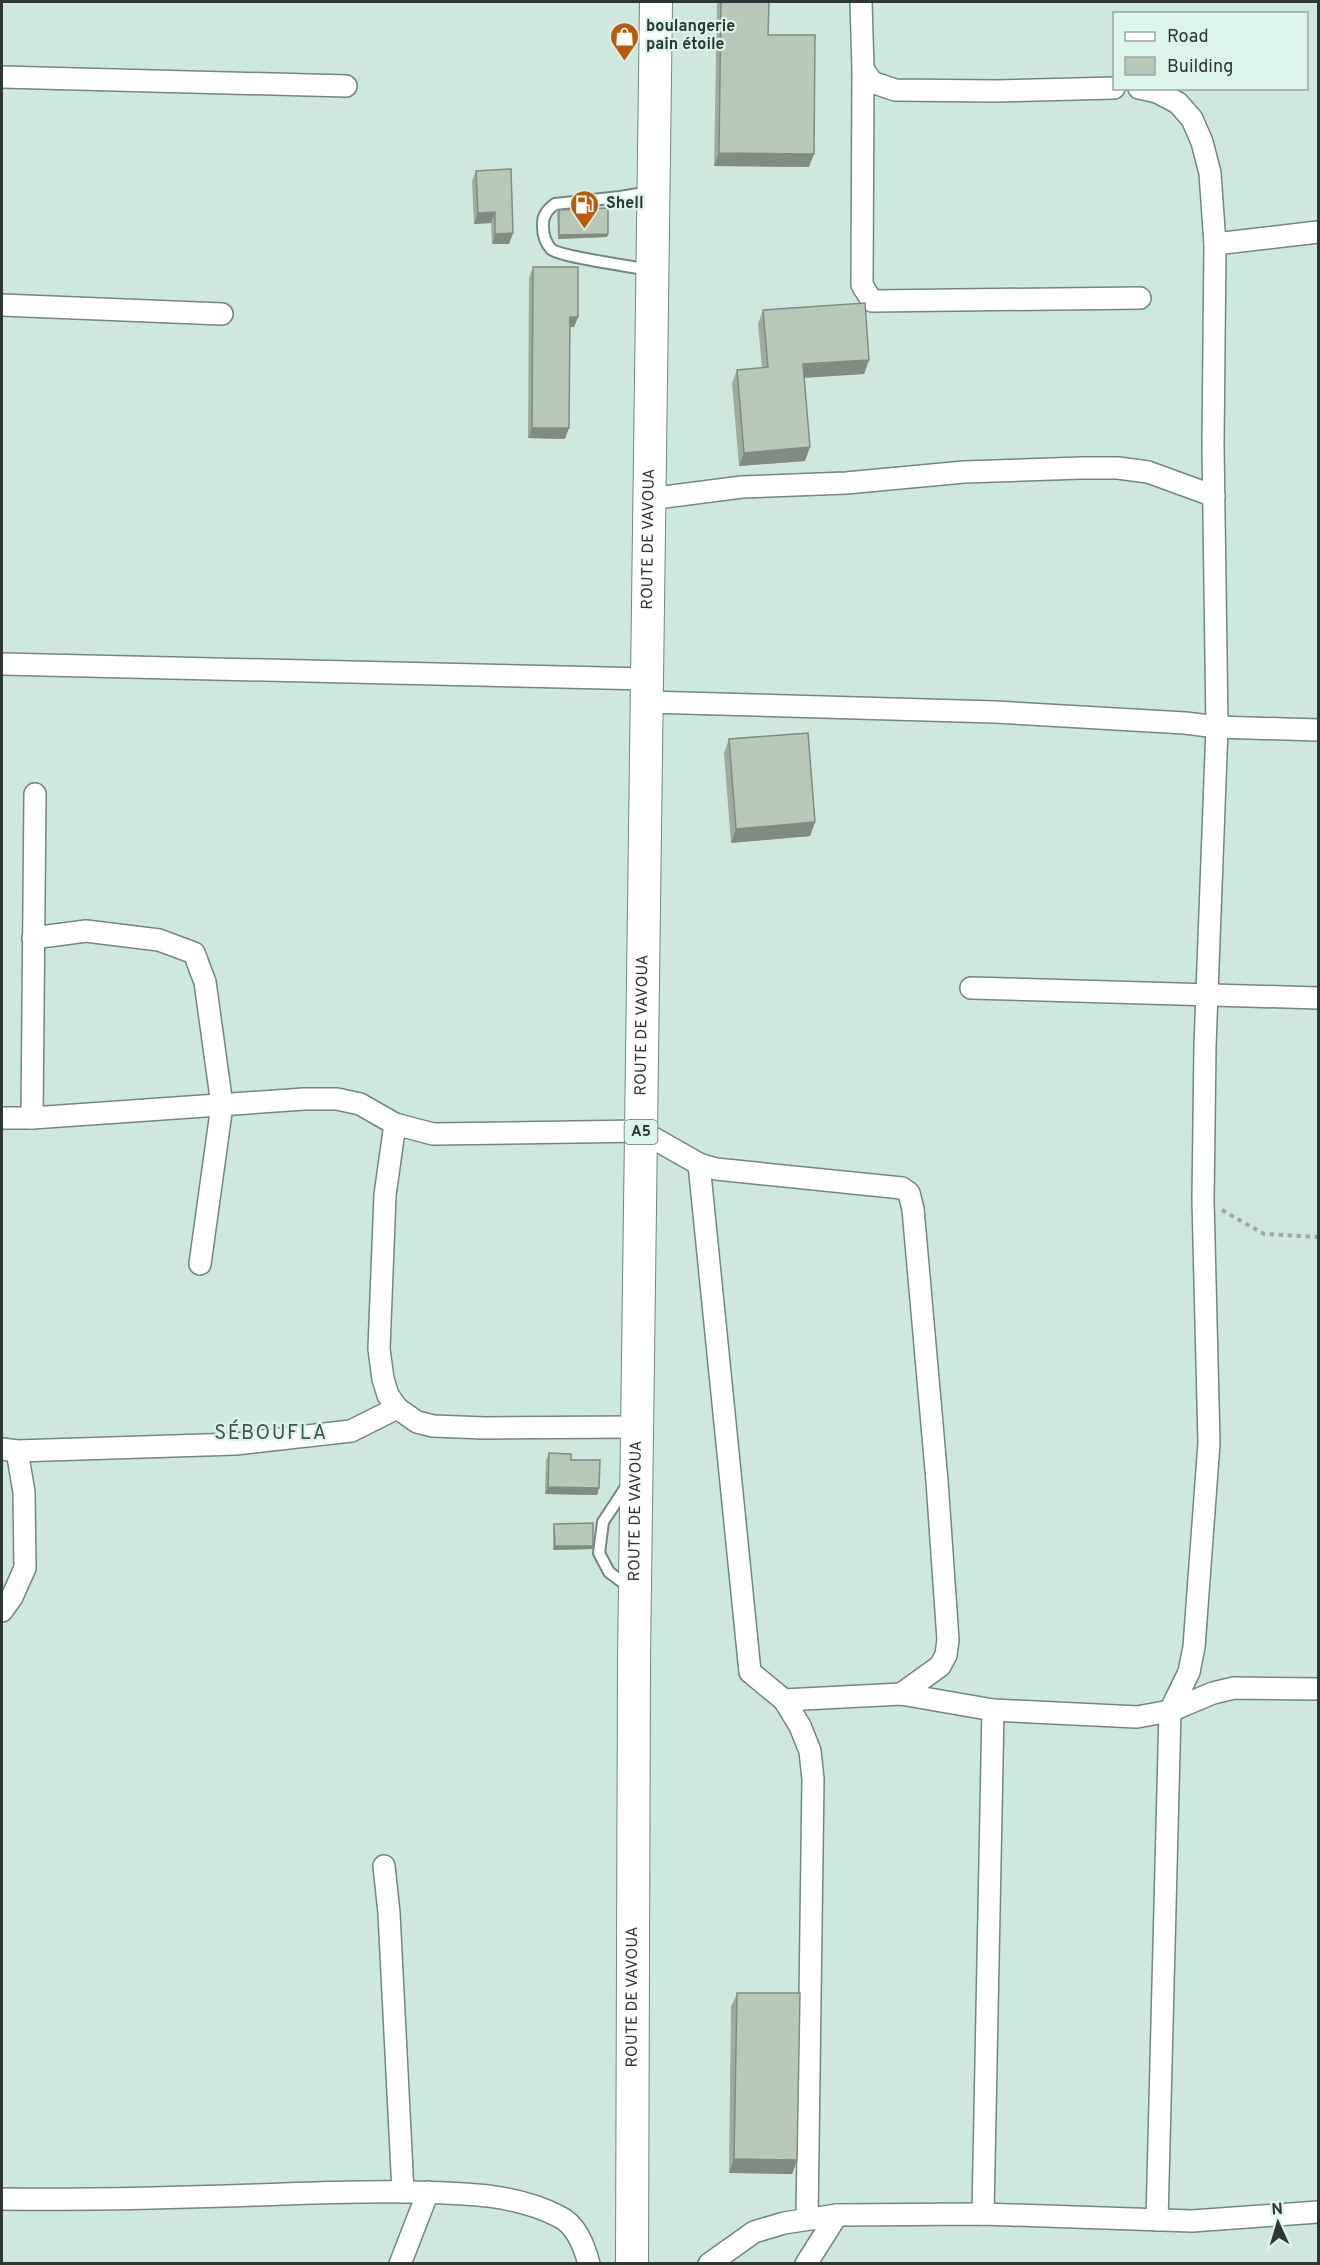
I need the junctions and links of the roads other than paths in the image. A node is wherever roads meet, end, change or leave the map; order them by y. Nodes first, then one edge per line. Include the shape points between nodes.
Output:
1 (656, 2) edge
2 (861, 2) edge
3 (863, 69) junction
4 (2, 77) edge
5 (346, 86) dead end
6 (1113, 88) edge
7 (1148, 90) edge
8 (653, 191) junction
9 (1318, 232) edge
10 (1215, 244) junction
11 (652, 271) junction
12 (1140, 298) dead end
13 (2, 305) edge
14 (222, 314) dead end
15 (1214, 496) junction
16 (649, 499) junction
17 (2, 664) edge
18 (647, 691) junction
19 (1217, 727) junction
20 (1318, 730) edge
21 (34, 794) dead end
22 (33, 938) junction
23 (971, 988) dead end
24 (1207, 996) junction
25 (1318, 998) edge
26 (222, 1105) junction
27 (2, 1118) edge
28 (32, 1118) junction
29 (395, 1124) junction
30 (641, 1131) junction
31 (699, 1164) junction
32 (200, 1264) dead end
33 (398, 1408) junction
34 (638, 1426) junction
35 (9, 1450) edge
36 (2, 1611) edge
37 (1318, 1689) edge
38 (901, 1694) junction
39 (784, 1700) junction
40 (993, 1710) junction
41 (1170, 1711) junction
42 (384, 1866) dead end
43 (403, 2192) junction
44 (428, 2192) junction
45 (2, 2199) edge
46 (1318, 2212) edge
47 (983, 2214) junction
48 (837, 2215) junction
49 (807, 2219) junction
50 (1157, 2220) junction
51 (400, 2264) edge
52 (589, 2264) edge
53 (632, 2264) edge
54 (709, 2264) edge
55 (806, 2264) edge

1 - 8 main road, ROUTE DE VAVOUA / A5
2 - 3 street
3 - 6 street via 872,82 895,90
3 - 12 street via 862,285 872,301
4 - 5 street
7 - 10 street via 1178,104 1192,119 1210,173
8 - 11 main road, ROUTE DE VAVOUA / A5
8 - 11 lane via 555,204 547,210 542,223 544,238 553,251
9 - 10 street
10 - 15 street
11 - 16 main road, ROUTE DE VAVOUA / A5
13 - 14 street
15 - 16 street via 1148,472 1081,468 742,487
15 - 19 street
16 - 18 main road, ROUTE DE VAVOUA / A5
17 - 18 street
18 - 19 street
18 - 30 main road, ROUTE DE VAVOUA / A5
19 - 20 street
19 - 24 street
21 - 22 street
22 - 26 street via 86,931 159,940 194,953 205,982
22 - 28 street
23 - 24 street
24 - 25 street
24 - 41 street via 1203,1200 1209,1443 1194,1647 1189,1672
26 - 28 street
26 - 29 street via 337,1099 360,1104
26 - 32 street
27 - 28 street
29 - 30 street via 433,1134
29 - 33 street via 386,1195 379,1349 388,1395
30 - 31 street
30 - 34 main road, ROUTE DE VAVOUA / A5
31 - 38 street via 902,1188 909,1193 938,1482 948,1640 940,1666
31 - 39 street via 750,1672
33 - 34 street via 417,1422 433,1426
33 - 35 street via 351,1431 259,1441
34 - 53 main road, ROUTE DE VAVOUA / A5
35 - 36 street via 24,1492 25,1568
37 - 41 street via 1234,1688
38 - 39 street
38 - 40 street
39 - 49 street via 810,1751 813,1779
40 - 41 street via 1137,1717
40 - 47 street
41 - 50 street
42 - 43 street
43 - 44 street
43 - 45 street
44 - 51 street
44 - 52 street via 477,2194 524,2203 560,2216 575,2230
46 - 50 street
47 - 48 street
47 - 50 street
48 - 49 street
48 - 55 street
49 - 54 street via 754,2232

